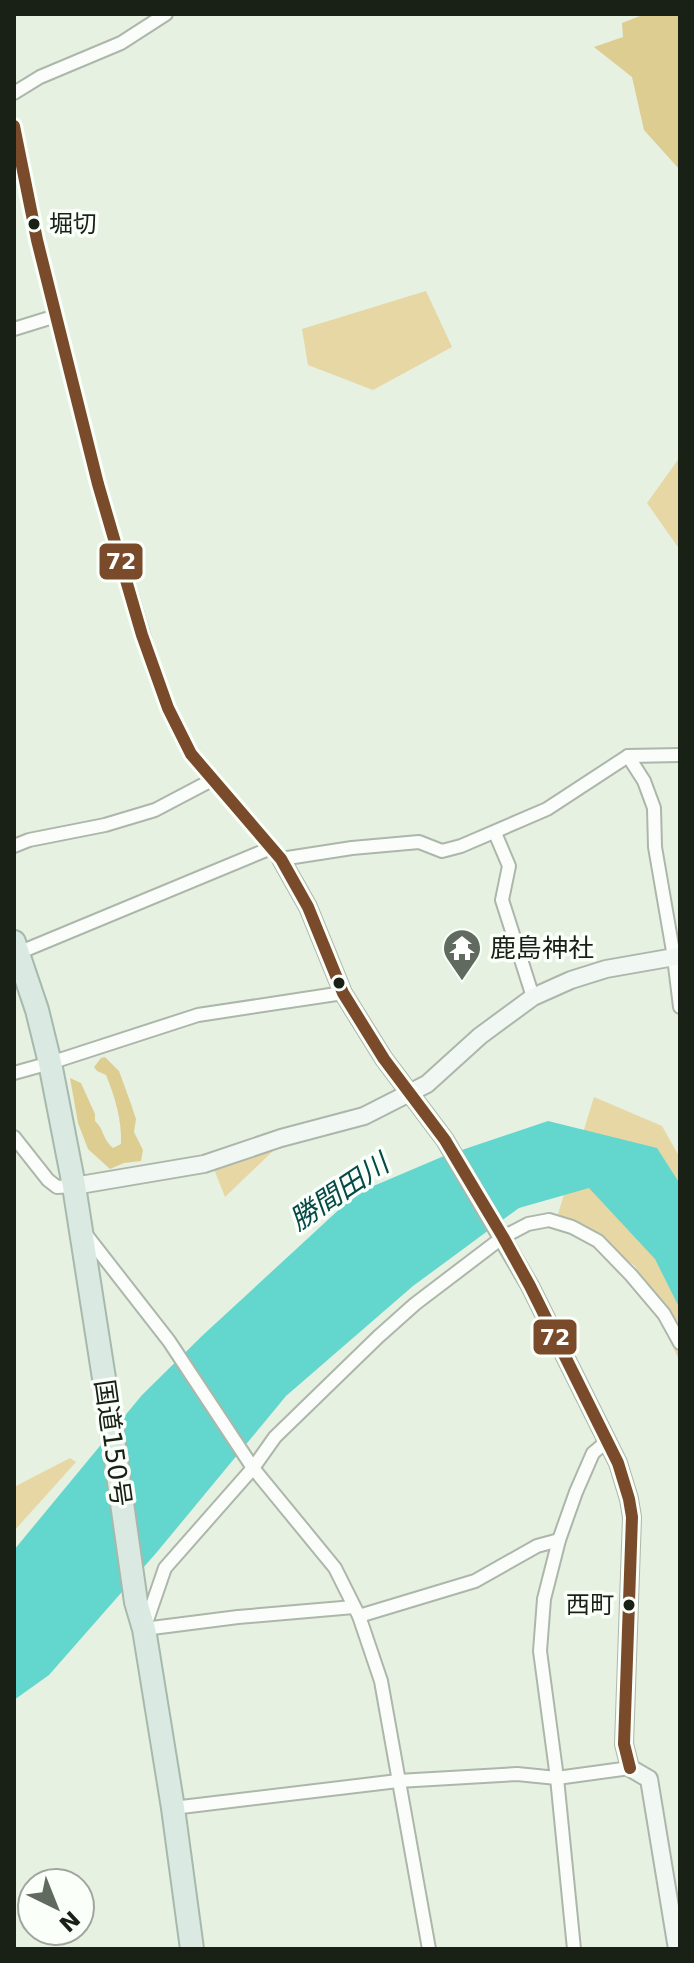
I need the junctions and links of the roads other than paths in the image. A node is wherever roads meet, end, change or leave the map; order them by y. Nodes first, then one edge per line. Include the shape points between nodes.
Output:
1 (166, 14) edge
2 (14, 93) edge
3 (15, 136) edge
4 (56, 316) junction
5 (14, 329) edge
6 (680, 755) edge
7 (628, 756) junction
8 (212, 780) junction
9 (495, 833) junction
10 (14, 846) edge
11 (276, 854) junction
12 (16, 948) edge
13 (677, 956) edge
14 (679, 992) edge
15 (343, 993) junction
16 (533, 997) junction
17 (680, 1007) edge
18 (50, 1063) junction
19 (14, 1073) edge
20 (410, 1093) junction
21 (14, 1137) edge
22 (74, 1186) junction
23 (80, 1226) junction
24 (501, 1235) junction
25 (680, 1343) edge
26 (606, 1442) junction
27 (250, 1462) junction
28 (559, 1540) junction
29 (356, 1611) junction
30 (144, 1629) junction
31 (630, 1768) junction
32 (557, 1778) junction
33 (398, 1781) junction
34 (173, 1808) junction
35 (192, 1949) edge
36 (429, 1949) edge
37 (574, 1949) edge
38 (677, 1949) edge

1 - 2 street via 121,43
3 - 4 street
4 - 5 street
4 - 8 street via 98,484 155,674 191,754
6 - 7 street
7 - 9 street via 547,809
7 - 13 street via 654,808 655,847
8 - 10 street via 155,810
8 - 11 street
9 - 11 street via 442,851 419,842
9 - 16 street via 509,866 502,900
11 - 12 street
11 - 15 street via 308,907
12 - 18 highway, 国道150号
13 - 14 street
13 - 16 street via 606,969
14 - 17 street
15 - 18 street via 198,1015
15 - 20 street
16 - 20 street
18 - 19 street
18 - 22 highway, 国道150号
20 - 22 street via 364,1116 204,1164
20 - 24 street
21 - 22 street via 48,1180 57,1187
22 - 23 highway, 国道150号
23 - 27 street via 169,1341
23 - 30 highway, 国道150号
24 - 25 street via 549,1220 598,1241 664,1314
24 - 26 street
24 - 27 street via 378,1337
26 - 28 street via 593,1453
26 - 31 street via 618,1463 632,1517 624,1744
27 - 29 street via 335,1568
27 - 30 street via 165,1568
28 - 29 street via 537,1546 475,1581
28 - 32 street via 544,1599 540,1651
29 - 30 street via 238,1617
29 - 33 street via 381,1681
30 - 34 highway, 国道150号
31 - 32 street
31 - 38 street via 649,1779
32 - 33 street via 517,1774
32 - 37 street
33 - 34 street
33 - 36 street
34 - 35 highway, 国道150号

